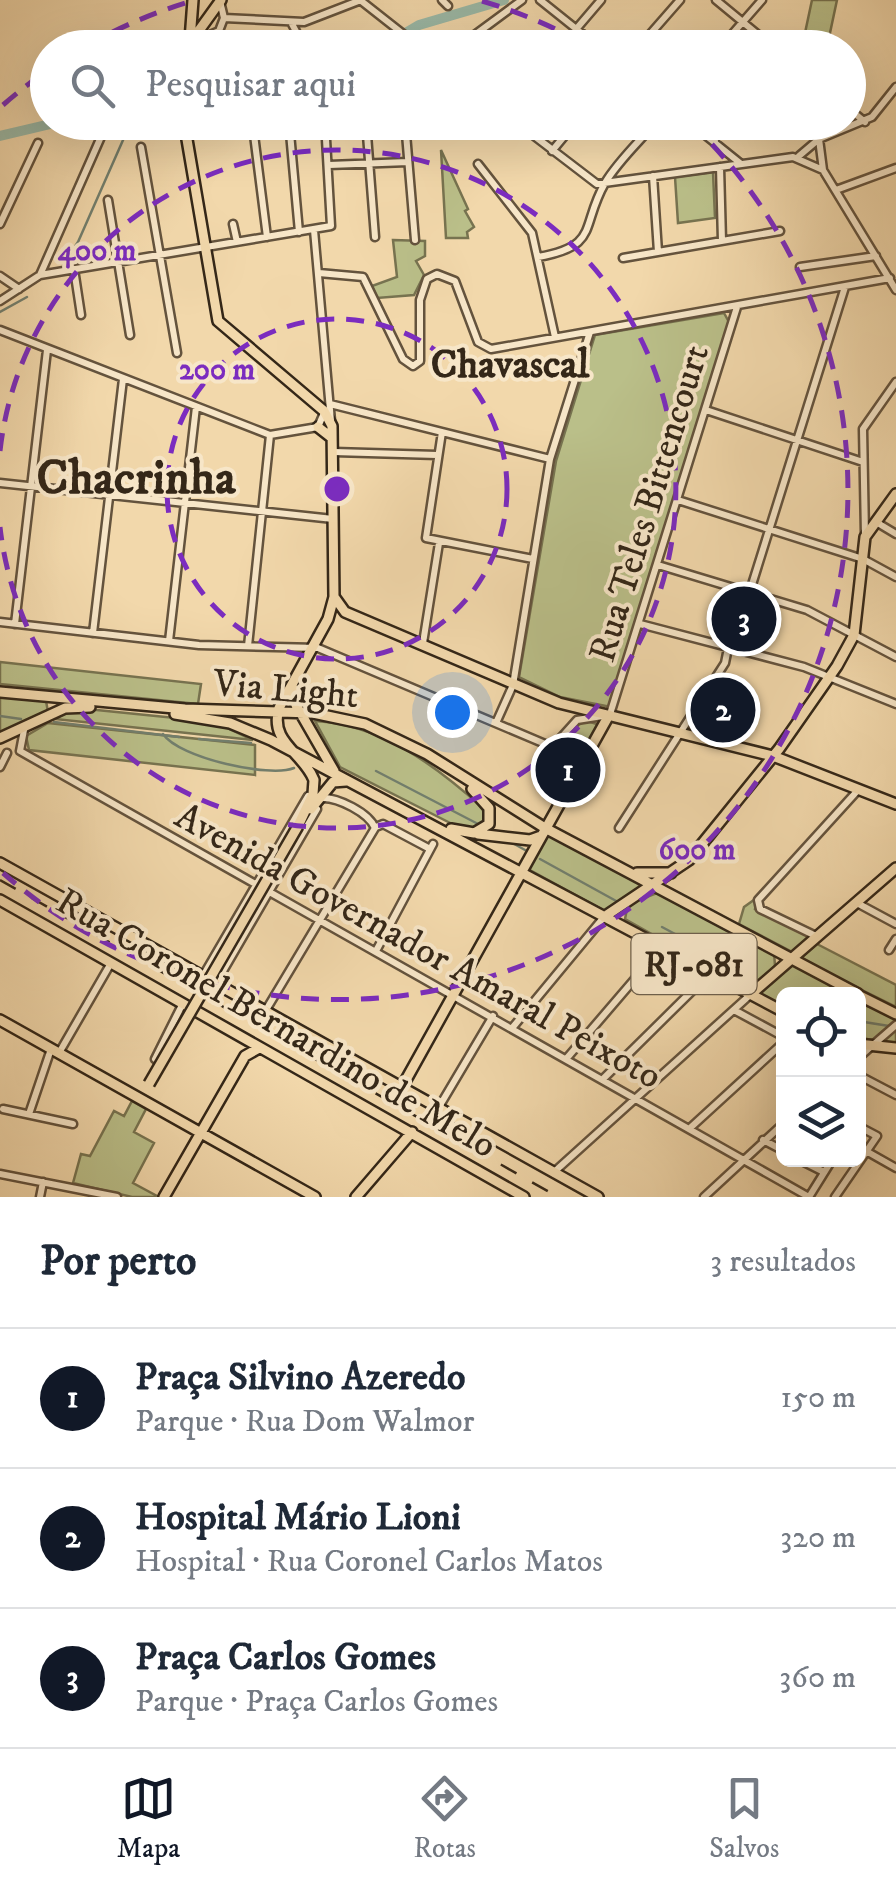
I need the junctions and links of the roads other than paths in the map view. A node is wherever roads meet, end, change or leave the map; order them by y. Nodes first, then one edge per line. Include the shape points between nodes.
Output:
1 (193, 0) edge
2 (220, 0) edge
3 (361, 0) edge
4 (522, 0) edge
5 (540, 0) edge
6 (601, 0) edge
7 (680, 0) edge
8 (716, 0) edge
9 (762, 0) edge
10 (192, 17) junction
11 (224, 18) junction
12 (743, 22) junction
13 (204, 24) junction
14 (292, 24) junction
15 (576, 28) junction
16 (191, 30) edge
17 (200, 30) edge
18 (217, 30) edge
19 (295, 30) edge
20 (398, 30) edge
21 (481, 30) edge
22 (578, 30) edge
23 (654, 30) edge
24 (736, 30) edge
25 (753, 30) edge
26 (896, 87) edge
27 (866, 121) edge
28 (100, 140) edge
29 (187, 140) edge
30 (254, 140) edge
31 (291, 140) edge
32 (327, 140) edge
33 (367, 140) edge
34 (406, 140) edge
35 (538, 140) edge
36 (562, 140) edge
37 (641, 140) edge
38 (711, 140) edge
39 (715, 140) edge
40 (818, 140) edge
41 (819, 140) edge
42 (38, 143) dead end
43 (715, 143) junction
44 (140, 147) dead end
45 (552, 152) junction
46 (798, 156) junction
47 (408, 162) junction
48 (741, 163) junction
49 (369, 164) junction
50 (478, 164) dead end
51 (329, 166) junction
52 (720, 166) junction
53 (896, 168) edge
54 (823, 170) junction
55 (653, 176) junction
56 (605, 184) junction
57 (836, 190) junction
58 (108, 200) dead end
59 (0, 224) edge
60 (234, 224) dead end
61 (314, 229) junction
62 (780, 230) dead end
63 (299, 232) junction
64 (267, 237) junction
65 (374, 237) dead end
66 (415, 240) dead end
67 (722, 240) junction
68 (237, 242) junction
69 (203, 248) junction
70 (658, 252) junction
71 (158, 255) junction
72 (876, 256) junction
73 (538, 257) junction
74 (623, 258) dead end
75 (118, 262) junction
76 (896, 266) edge
77 (800, 267) dead end
78 (74, 268) junction
79 (319, 273) junction
80 (887, 274) junction
81 (0, 276) edge
82 (40, 276) junction
83 (845, 286) junction
84 (19, 289) junction
85 (896, 290) edge
86 (0, 301) edge
87 (738, 306) junction
88 (81, 315) dead end
89 (0, 330) edge
90 (590, 331) junction
91 (130, 334) dead end
92 (555, 337) junction
93 (46, 350) junction
94 (177, 352) dead end
95 (122, 379) junction
96 (896, 382) edge
97 (196, 407) junction
98 (327, 408) junction
99 (706, 410) junction
100 (318, 427) junction
101 (442, 432) junction
102 (270, 435) junction
103 (796, 440) junction
104 (333, 447) junction
105 (438, 455) junction
106 (550, 459) junction
107 (863, 462) junction
108 (0, 482) edge
109 (30, 486) junction
110 (108, 494) junction
111 (896, 494) edge
112 (678, 500) junction
113 (186, 502) junction
114 (264, 512) junction
115 (334, 520) junction
116 (876, 522) junction
117 (769, 528) junction
118 (896, 534) edge
119 (865, 537) junction
120 (439, 543) junction
121 (532, 559) junction
122 (864, 559) junction
123 (658, 565) junction
124 (896, 577) edge
125 (740, 588) junction
126 (750, 592) junction
127 (334, 597) junction
128 (345, 612) junction
129 (328, 619) junction
130 (0, 622) edge
131 (16, 624) junction
132 (640, 624) junction
133 (93, 633) junction
134 (854, 635) junction
135 (170, 642) junction
136 (423, 643) junction
137 (248, 646) junction
138 (728, 646) junction
139 (313, 647) junction
140 (896, 657) edge
141 (830, 676) junction
142 (293, 685) junction
143 (512, 685) junction
144 (0, 692) edge
145 (45, 697) junction
146 (896, 704) edge
147 (278, 711) junction
148 (300, 712) junction
149 (615, 713) junction
150 (46, 717) junction
151 (496, 724) junction
152 (24, 730) junction
153 (680, 732) junction
154 (0, 740) edge
155 (290, 749) junction
156 (557, 749) junction
157 (20, 751) junction
158 (8, 753) junction
159 (774, 756) junction
160 (0, 767) edge
161 (334, 771) junction
162 (459, 776) junction
163 (356, 784) junction
164 (859, 789) junction
165 (316, 796) junction
166 (560, 803) junction
167 (896, 804) edge
168 (420, 818) junction
169 (375, 828) junction
170 (619, 828) dead end
171 (543, 832) junction
172 (470, 834) junction
173 (0, 863) edge
174 (626, 870) junction
175 (678, 870) junction
176 (895, 870) edge
177 (521, 871) junction
178 (255, 885) junction
179 (655, 888) junction
180 (269, 892) junction
181 (0, 900) edge
182 (857, 903) junction
183 (620, 907) junction
184 (604, 918) junction
185 (320, 920) junction
186 (896, 924) edge
187 (622, 926) junction
188 (818, 938) junction
189 (896, 938) edge
190 (776, 950) junction
191 (889, 950) dead end
192 (376, 951) junction
193 (650, 960) dead end
194 (794, 960) junction
195 (111, 962) junction
196 (780, 970) junction
197 (203, 976) junction
198 (216, 983) junction
199 (842, 987) edge
200 (692, 990) dead end
201 (453, 994) junction
202 (751, 994) junction
203 (866, 1000) edge
204 (183, 1004) junction
205 (776, 1008) edge
206 (266, 1010) junction
207 (734, 1010) junction
208 (896, 1014) edge
209 (493, 1016) junction
210 (0, 1020) edge
211 (896, 1026) edge
212 (512, 1027) junction
213 (776, 1034) edge
214 (242, 1038) junction
215 (866, 1045) edge
216 (776, 1046) edge
217 (871, 1046) junction
218 (260, 1048) junction
219 (896, 1048) edge
220 (55, 1051) junction
221 (866, 1051) edge
222 (245, 1056) junction
223 (567, 1058) junction
224 (155, 1059) dead end
225 (862, 1077) edge
226 (603, 1079) junction
227 (148, 1085) junction
228 (402, 1087) junction
229 (128, 1095) junction
230 (896, 1096) edge
231 (637, 1099) junction
232 (151, 1108) junction
233 (439, 1108) junction
234 (4, 1109) dead end
235 (30, 1114) junction
236 (73, 1124) dead end
237 (688, 1129) junction
238 (776, 1130) edge
239 (866, 1130) edge
240 (412, 1132) junction
241 (200, 1134) junction
242 (764, 1140) junction
243 (776, 1146) edge
244 (866, 1152) joint
245 (741, 1159) junction
246 (814, 1167) edge
247 (827, 1167) edge
248 (856, 1167) edge
249 (896, 1168) edge
250 (824, 1172) junction
251 (553, 1173) junction
252 (0, 1174) edge
253 (43, 1182) junction
254 (302, 1194) edge
255 (806, 1196) edge
256 (40, 1197) edge
257 (117, 1197) edge
258 (164, 1197) edge
259 (315, 1197) edge
260 (356, 1197) edge
261 (522, 1197) edge
262 (598, 1197) edge
263 (704, 1197) edge
264 (835, 1197) edge

1 - 10 main road
2 - 11 street
2 - 13 main road
3 - 14 street
3 - 20 street
4 - 21 street
5 - 15 street
6 - 15 street
7 - 23 street
8 - 12 street
9 - 12 street
10 - 13 main road
10 - 16 main road
11 - 14 street
11 - 18 street
12 - 24 street
12 - 25 street
13 - 17 main road
14 - 19 street
15 - 22 street
26 - 27 street
28 - 82 street
29 - 69 main road
30 - 64 street
31 - 63 street
32 - 51 street
33 - 49 street
34 - 47 street
35 - 45 street
36 - 45 street
37 - 56 street
38 - 43 street
39 - 43 street
40 - 46 street
41 - 54 street
42 - 59 street
43 - 48 street
44 - 71 street
45 - 56 street via 586,180
46 - 48 street
46 - 54 street
47 - 49 street
47 - 66 street
48 - 52 street
49 - 51 street
49 - 65 street
50 - 73 street via 528,225
51 - 61 street via 334,222
52 - 55 street
52 - 67 street
53 - 57 street
54 - 57 street
55 - 56 street
55 - 70 street
56 - 73 street via 581,243
57 - 72 street
58 - 75 street
60 - 68 street
61 - 63 street
61 - 79 street
62 - 67 street
63 - 64 street
64 - 68 street
67 - 70 street
68 - 69 street
69 - 71 street
69 - 98 main road via 219,323
70 - 74 street
71 - 75 street
71 - 94 street
72 - 77 street
72 - 80 street
73 - 92 street
75 - 78 street
75 - 91 street
76 - 80 street
78 - 82 street
78 - 88 street
79 - 92 street via 362,276 409,365 420,361 422,292 437,274 455,281 482,347
79 - 98 street
80 - 83 street
80 - 85 street
81 - 84 street
82 - 84 street
83 - 87 street
83 - 103 street
84 - 86 street
87 - 90 street
87 - 99 street, Rua Teles Bittencourt
89 - 93 street
90 - 92 street
90 - 106 street
93 - 95 street
93 - 109 street
95 - 97 street
95 - 110 street
96 - 107 street via 865,424
97 - 102 street
97 - 113 street
98 - 100 street
98 - 101 street
98 - 104 main road
99 - 103 street
99 - 112 street, Rua Teles Bittencourt
100 - 102 street
100 - 104 main road via 327,430
101 - 105 street
101 - 106 street
102 - 114 street
103 - 107 street
103 - 117 street
104 - 105 street
104 - 115 main road
105 - 120 street via 425,535
106 - 121 street
107 - 119 street
108 - 109 street
109 - 110 street
109 - 131 street
110 - 113 street
110 - 133 street
111 - 116 main road
112 - 117 street
112 - 123 street, Rua Teles Bittencourt
113 - 114 street
113 - 135 street
114 - 115 street
114 - 137 street
115 - 127 main road
116 - 118 street
116 - 119 main road
117 - 122 street
117 - 126 street
119 - 122 main road
120 - 121 street
120 - 136 street
121 - 143 street
122 - 124 street
122 - 134 main road
123 - 125 street
123 - 132 street, Rua Teles Bittencourt
125 - 126 street
125 - 138 street
126 - 134 street
127 - 128 main road
127 - 129 main road
128 - 129 main road
128 - 136 main road
129 - 139 main road
130 - 131 street
131 - 133 street
132 - 138 street
132 - 149 street, Rua Teles Bittencourt
133 - 135 street
134 - 140 street
134 - 141 main road
135 - 137 street
136 - 143 main road
137 - 139 street
138 - 141 street
138 - 153 street via 721,670
139 - 142 main road
139 - 151 street
141 - 146 street
141 - 159 main road
142 - 147 main road
142 - 148 main road
143 - 149 main road via 558,703
143 - 151 street
144 - 145 main road, Via Light
145 - 147 main road, Via Light / RJ-081
145 - 150 main road via 51,704
147 - 148 main road, Via Light / RJ-081
147 - 155 main road via 276,728
148 - 161 main road
148 - 162 main road, Via Light / RJ-081 via 390,733
149 - 153 main road
149 - 156 street via 573,722
149 - 166 main road
150 - 152 main road, Via Light
150 - 155 main road, Via Light / RJ-081 via 78,706 190,716 238,726
151 - 156 street
152 - 154 main road, Via Light
152 - 157 street
153 - 159 main road
153 - 170 street
154 - 158 street
155 - 161 main road, Via Light / RJ-081
155 - 165 main road via 310,772
156 - 166 street
157 - 158 street
157 - 178 street, Avenida Governador Amaral Peixoto
158 - 160 street
159 - 164 main road
159 - 175 main road
161 - 163 main road, Via Light / RJ-081
162 - 171 main road, Via Light / RJ-081
162 - 172 main road via 491,814 486,829
163 - 165 main road via 334,781
163 - 168 main road, Via Light / RJ-081
164 - 167 main road
164 - 188 street via 758,900 760,909
165 - 169 street via 333,798
165 - 178 street
165 - 180 street
165 - 227 main road, bridge
166 - 171 main road
168 - 172 main road
168 - 177 main road, Via Light / RJ-081
169 - 185 street
169 - 192 street via 382,824 432,846
171 - 172 main road via 530,840
171 - 174 main road, Via Light / RJ-081
171 - 177 main road
173 - 197 main road
174 - 175 main road
174 - 179 main road, Via Light / RJ-081
175 - 179 main road
176 - 182 main road
177 - 184 main road, Via Light / RJ-081
177 - 201 main road
178 - 180 street, Avenida Governador Amaral Peixoto
178 - 197 street
179 - 183 main road
179 - 190 main road, Via Light / RJ-081
180 - 185 street, Avenida Governador Amaral Peixoto
180 - 198 street
181 - 195 main road, Rua Coronel Bernardino de Melo
182 - 186 street
182 - 188 main road
183 - 184 main road
183 - 187 main road
184 - 187 main road, Via Light / RJ-081
184 - 212 street
185 - 192 street, Avenida Governador Amaral Peixoto
185 - 206 street
187 - 202 main road, Via Light / RJ-081
188 - 194 main road
189 - 191 street
190 - 194 main road, Via Light / RJ-081
190 - 196 main road
192 - 201 street, Avenida Governador Amaral Peixoto
193 - 223 street
194 - 196 main road
194 - 199 main road, Via Light / RJ-081
195 - 204 main road, Rua Coronel Bernardino de Melo
195 - 220 street
196 - 202 main road
197 - 198 main road
198 - 206 main road
200 - 226 street
201 - 209 street, Avenida Governador Amaral Peixoto
201 - 228 main road
202 - 205 main road, Via Light / RJ-081
202 - 207 street
203 - 208 main road, Via Light
204 - 214 main road, Rua Coronel Bernardino de Melo
204 - 224 street
206 - 228 main road
207 - 213 street
207 - 231 street
209 - 212 street, Avenida Governador Amaral Peixoto
209 - 233 street
210 - 220 main road
211 - 217 street
212 - 223 street, Avenida Governador Amaral Peixoto
214 - 218 main road, Rua Coronel Bernardino de Melo
214 - 222 main road
215 - 217 main road
216 - 237 street
217 - 219 main road
217 - 221 street
218 - 222 main road
218 - 240 main road, Rua Coronel Bernardino de Melo
220 - 229 main road
220 - 235 street
222 - 241 main road
223 - 226 street, Avenida Governador Amaral Peixoto
225 - 230 street
226 - 231 street, Avenida Governador Amaral Peixoto
227 - 229 main road
227 - 232 main road
228 - 233 main road
229 - 232 main road
231 - 237 street, Avenida Governador Amaral Peixoto
231 - 251 street
232 - 241 main road
233 - 251 main road
234 - 235 street
235 - 236 street
237 - 245 street, Avenida Governador Amaral Peixoto
238 - 242 street
239 - 244 street via 877,1136
240 - 260 main road
240 - 261 main road, Rua Coronel Bernardino de Melo
241 - 254 main road
241 - 258 main road
242 - 243 street
242 - 245 street
244 - 249 street
245 - 255 street, Avenida Governador Amaral Peixoto
245 - 263 street
246 - 250 street
247 - 250 street
248 - 264 street
250 - 255 street
251 - 262 main road
252 - 253 street
253 - 256 street
253 - 257 street
254 - 259 main road

